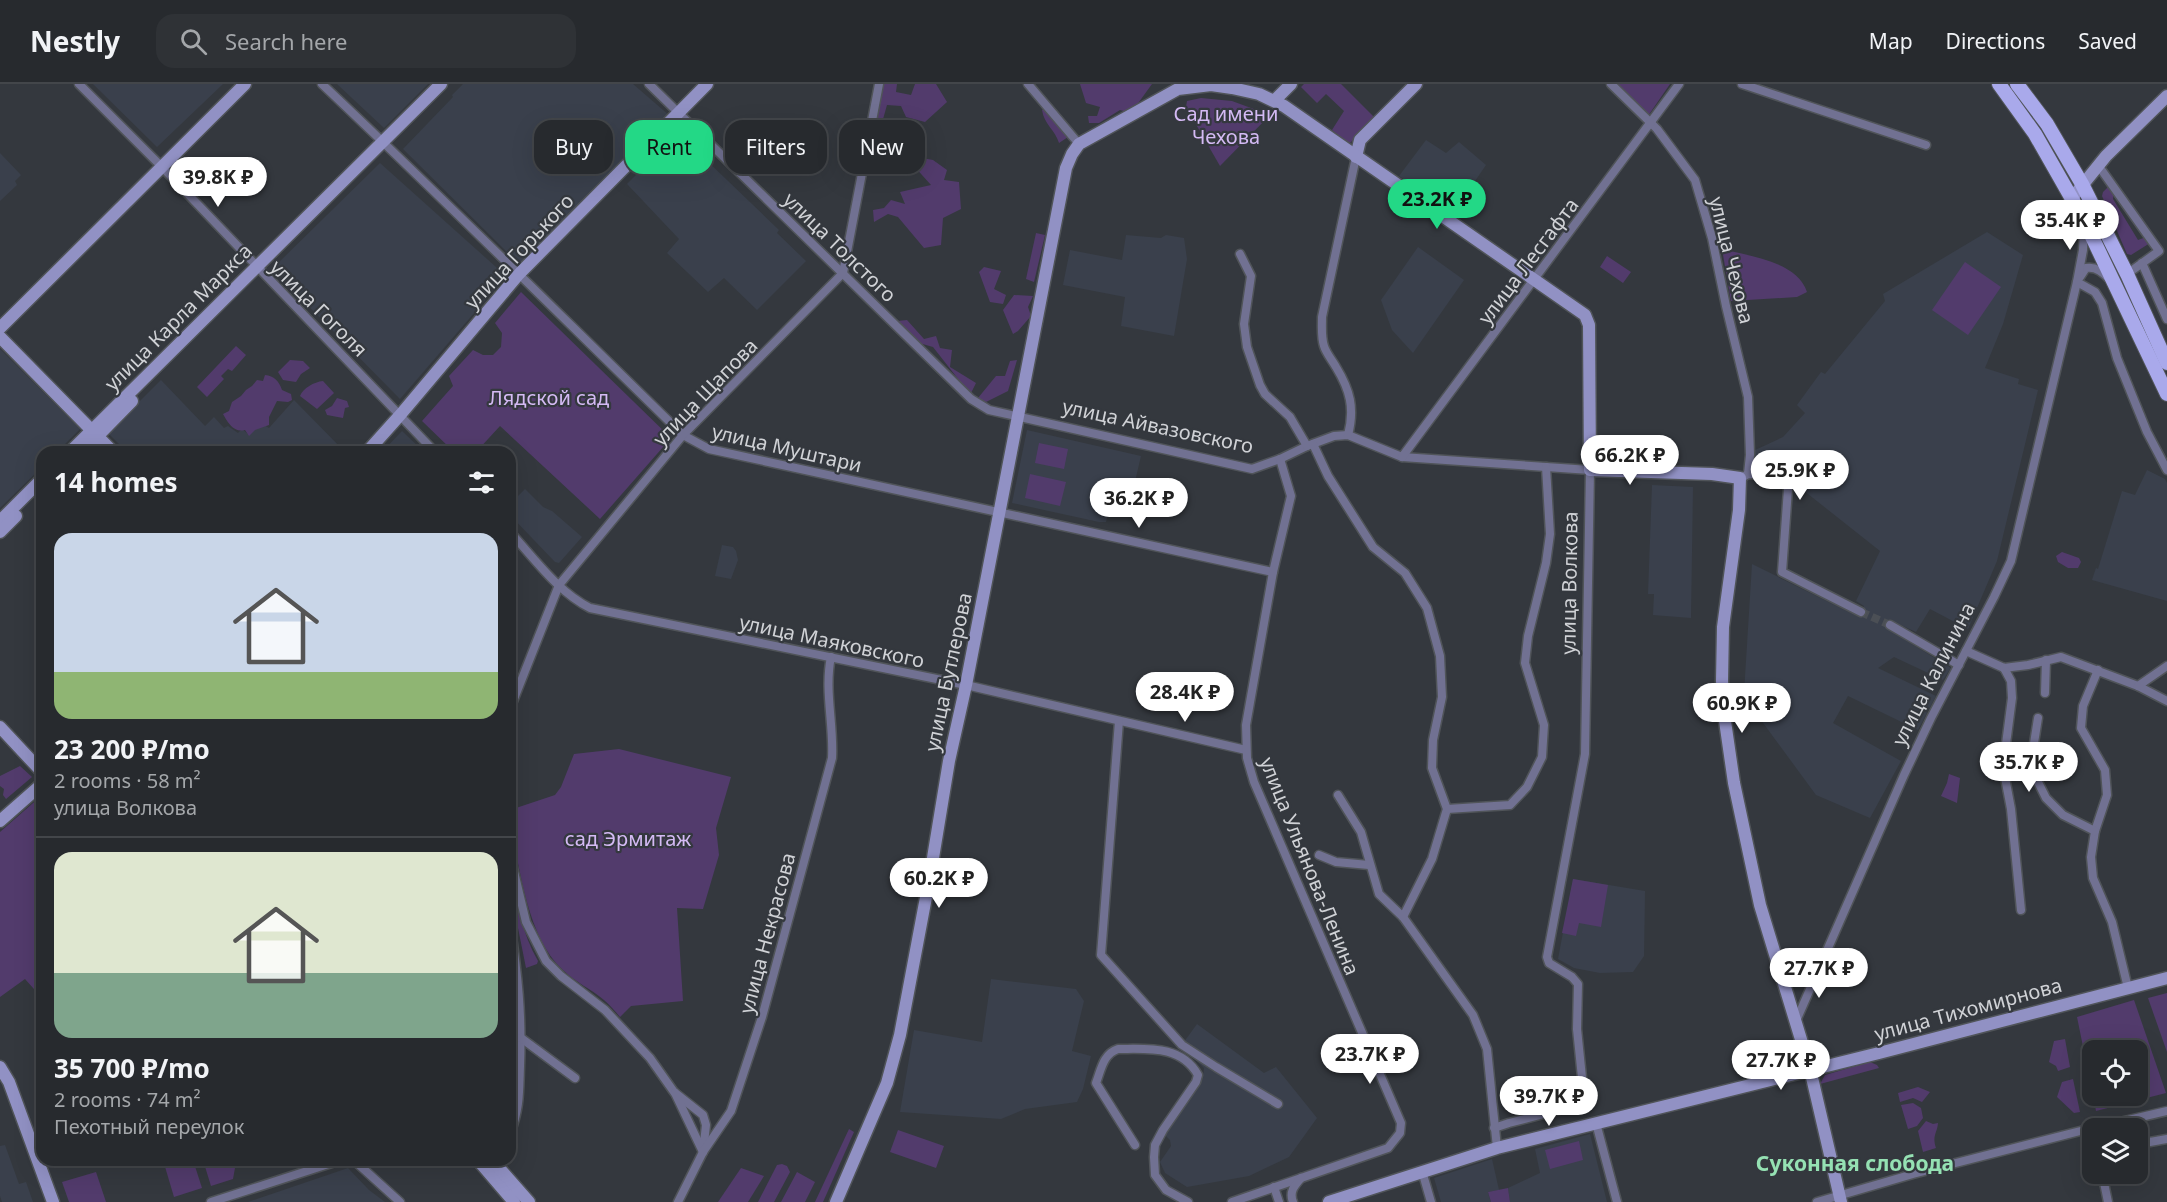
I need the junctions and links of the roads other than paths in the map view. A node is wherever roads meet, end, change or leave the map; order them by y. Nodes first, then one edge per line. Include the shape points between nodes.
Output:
1 (79, 84) edge
2 (245, 84) edge
3 (322, 84) edge
4 (441, 84) edge
5 (452, 84) edge
6 (649, 84) edge
7 (707, 84) edge
8 (879, 84) edge
9 (1028, 84) edge
10 (1291, 84) edge
11 (1416, 84) edge
12 (1611, 84) edge
13 (1679, 84) edge
14 (1742, 84) edge
15 (1999, 84) edge
16 (2017, 84) edge
17 (2167, 96) edge
18 (1275, 100) junction
19 (679, 113) junction
20 (1651, 123) junction
21 (386, 144) junction
22 (1079, 144) junction
23 (1926, 145) dead end
24 (1356, 157) junction
25 (2098, 165) junction
26 (161, 166) junction
27 (2082, 184) junction
28 (2072, 198) junction
29 (2084, 220) junction
30 (1240, 254) dead end
31 (2142, 263) junction
32 (258, 269) junction
33 (843, 273) junction
34 (519, 274) junction
35 (2127, 274) junction
36 (1534, 279) junction
37 (2077, 282) junction
38 (2115, 286) junction
39 (2167, 319) edge
40 (0, 328) edge
41 (0, 336) edge
42 (2167, 363) edge
43 (2167, 394) edge
44 (401, 414) junction
45 (1018, 415) junction
46 (95, 432) junction
47 (683, 435) junction
48 (1348, 435) junction
49 (1310, 445) junction
50 (78, 446) edge
51 (86, 446) edge
52 (108, 446) edge
53 (372, 446) edge
54 (430, 446) edge
55 (1402, 457) junction
56 (1280, 459) junction
57 (1546, 467) junction
58 (1590, 470) junction
59 (2167, 470) edge
60 (1744, 476) junction
61 (36, 485) edge
62 (36, 497) edge
63 (999, 512) junction
64 (0, 521) edge
65 (0, 532) edge
66 (516, 538) edge
67 (1273, 572) junction
68 (559, 585) junction
69 (1861, 612) tunnel mouth
70 (1890, 625) tunnel mouth
71 (1966, 651) junction
72 (831, 657) junction
73 (2046, 660) junction
74 (1959, 665) junction
75 (2167, 666) edge
76 (2004, 668) junction
77 (2098, 670) junction
78 (966, 685) junction
79 (2138, 686) junction
80 (2044, 693) dead end
81 (516, 694) edge
82 (2167, 701) edge
83 (2038, 718) dead end
84 (1119, 721) junction
85 (0, 727) edge
86 (1246, 750) junction
87 (36, 766) edge
88 (36, 789) edge
89 (1338, 795) dead end
90 (1447, 809) junction
91 (0, 821) edge
92 (2095, 831) junction
93 (1319, 855) dead end
94 (1369, 865) junction
95 (516, 880) edge
96 (2021, 910) dead end
97 (1403, 917) junction
98 (516, 962) edge
99 (2167, 978) edge
100 (2128, 988) junction
101 (1796, 1021) junction
102 (521, 1038) junction
103 (0, 1067) edge
104 (1810, 1069) junction
105 (575, 1078) dead end
106 (674, 1092) junction
107 (1278, 1104) dead end
108 (2167, 1111) edge
109 (2137, 1118) edge
110 (516, 1119) edge
111 (1596, 1123) junction
112 (1494, 1128) junction
113 (2082, 1131) edge
114 (2167, 1139) edge
115 (2148, 1142) edge
116 (1136, 1145) dead end
117 (1497, 1148) junction
118 (703, 1152) junction
119 (36, 1156) edge
120 (40, 1166) edge
121 (319, 1166) edge
122 (360, 1166) edge
123 (483, 1166) edge
124 (499, 1166) edge
125 (1422, 1171) junction
126 (1301, 1178) junction
127 (2104, 1184) edge
128 (1274, 1187) junction
129 (1840, 1198) edge
130 (53, 1202) edge
131 (211, 1202) edge
132 (400, 1202) edge
133 (514, 1202) edge
134 (529, 1202) edge
135 (678, 1202) edge
136 (836, 1202) edge
137 (1188, 1202) edge
138 (1232, 1202) edge
139 (1279, 1202) edge
140 (1293, 1202) edge
141 (1329, 1202) edge
142 (1431, 1202) edge
143 (1617, 1202) edge
144 (1817, 1202) edge
145 (2108, 1202) edge

1 - 26 street, улица Гоголя
2 - 26 main road
3 - 21 street, улица Муштари
4 - 21 main road, улица Карла Маркса
5 - 21 main road, улица Карла Маркса
6 - 19 street, улица Толстого
7 - 19 main road, улица Горького
8 - 33 street
9 - 22 street
10 - 18 main road
11 - 24 main road via 1360,141
12 - 20 street, улица Чехова
13 - 20 street, улица Лесгафта
14 - 23 street
15 - 28 main road via 2035,134
16 - 27 main road via 2047,124
17 - 25 main road
18 - 22 main road, улица Волкова via 1232,88 1194,86 1170,92
18 - 24 main road, улица Волкова
19 - 33 street, улица Толстого
19 - 34 main road, улица Горького
20 - 36 street, улица Лесгафта
20 - 60 street, улица Чехова via 1695,180 1712,238 1748,397 1750,454
21 - 32 main road, улица Карла Маркса
21 - 34 street, улица Муштари
22 - 45 main road, улица Бутлерова via 1066,168
24 - 36 main road, улица Волкова
24 - 48 street via 1322,317 1324,349 1348,386 1352,405
25 - 27 main road
25 - 31 street via 2159,251
26 - 32 street, улица Гоголя
26 - 40 main road
27 - 28 main road
27 - 35 main road
28 - 29 main road
29 - 37 street, улица Калинина
29 - 38 main road
30 - 49 street via 1251,276 1244,324 1260,385
31 - 35 street
31 - 39 street
32 - 44 street, улица Гоголя
32 - 46 main road, улица Карла Маркса
33 - 45 street, улица Толстого via 971,399 989,410
33 - 47 street, улица Щапова
34 - 44 main road, улица Горького
34 - 47 street, улица Муштари
35 - 42 main road
36 - 55 street, улица Лесгафта
36 - 58 main road, улица Волкова via 1577,308 1589,325
37 - 38 street via 2086,268 2092,267
37 - 59 street via 2095,292 2102,303 2117,358
37 - 71 street, улица Калинина via 2014,551
38 - 43 main road
41 - 46 main road
44 - 53 main road, улица Горького
44 - 54 street, улица Гоголя
45 - 56 street, улица Айвазовского via 1252,469
45 - 63 main road, улица Бутлерова
46 - 50 main road, улица Карла Маркса
46 - 51 main road, улица Карла Маркса
46 - 52 main road
47 - 63 street, улица Муштари via 710,449
47 - 68 street, улица Щапова
48 - 49 street, улица Айвазовского
48 - 55 street
49 - 56 street, улица Айвазовского
49 - 90 street via 1373,547 1405,573 1427,608 1440,656 1442,697 1432,768
55 - 57 street
56 - 67 street, улица Ульянова-Ленина via 1291,496
57 - 58 street
57 - 90 street via 1550,534 1525,663 1544,725 1542,757 1527,787 1510,805
58 - 60 main road
58 - 112 street, улица Волкова via 1586,754 1546,957 1578,984 1577,1029 1584,1097 1578,1105
60 - 69 street via 1784,475 1788,489 1782,572
60 - 101 main road via 1723,627 1725,722 1760,904
61 - 64 main road
62 - 65 main road
63 - 67 street, улица Муштари
63 - 78 main road, улица Бутлерова
66 - 68 street
67 - 86 street, улица Ульянова-Ленина via 1246,724
68 - 72 street, улица Маяковского via 590,608
68 - 81 street, улица Щапова
70 - 74 street
71 - 74 street, улица Калинина
71 - 76 street
72 - 78 street, улица Маяковского
72 - 118 street, улица Некрасова via 831,763 762,1017 731,1111
73 - 76 street
73 - 77 street via 2061,657
73 - 80 street
74 - 101 street, улица Калинина via 1904,775
75 - 79 street
76 - 96 street via 2011,681 2012,698 2002,767 2011,809
77 - 79 street
77 - 92 street via 2083,706 2081,728 2105,770 2107,795
78 - 84 street, улица Маяковского
78 - 136 main road, улица Бутлерова via 888,1083
79 - 82 street
83 - 92 street via 2032,756 2035,777 2046,798 2063,815
84 - 86 street, улица Маяковского
84 - 107 street via 1101,955 1182,1045
85 - 87 main road
86 - 126 street, улица Ульянова-Ленина via 1254,782 1401,1123 1400,1133 1388,1148
88 - 91 main road
89 - 94 street via 1360,832
90 - 97 street via 1432,859
92 - 100 street via 2093,878 2112,922
93 - 94 street via 1336,862
94 - 97 street via 1379,894
95 - 106 street via 526,922 546,961 605,1010 650,1058
97 - 112 street via 1473,1015 1487,1048
98 - 102 street
99 - 100 main road, улица Тихомирнова
100 - 104 main road, улица Тихомирнова
101 - 104 main road
102 - 105 street
102 - 110 street
103 - 119 main road
104 - 111 main road, улица Тихомирнова
104 - 129 main road
106 - 118 street
106 - 118 street via 705,1119
108 - 109 street
111 - 117 main road, улица Тихомирнова
111 - 143 street
112 - 117 street
113 - 129 street
114 - 115 street
116 - 137 street via 1096,1083 1111,1052 1163,1049 1192,1064 1198,1075 1155,1145 1155,1175 1166,1191
117 - 125 main road, улица Тихомирнова
118 - 135 street, улица Некрасова
120 - 130 main road
121 - 131 street
122 - 132 street
123 - 133 main road
124 - 134 main road
125 - 141 main road, улица Тихомирнова
125 - 142 street
126 - 128 street, улица Ульянова-Ленина
126 - 140 street via 1292,1189
127 - 145 street
128 - 138 street
128 - 139 street
129 - 144 street

